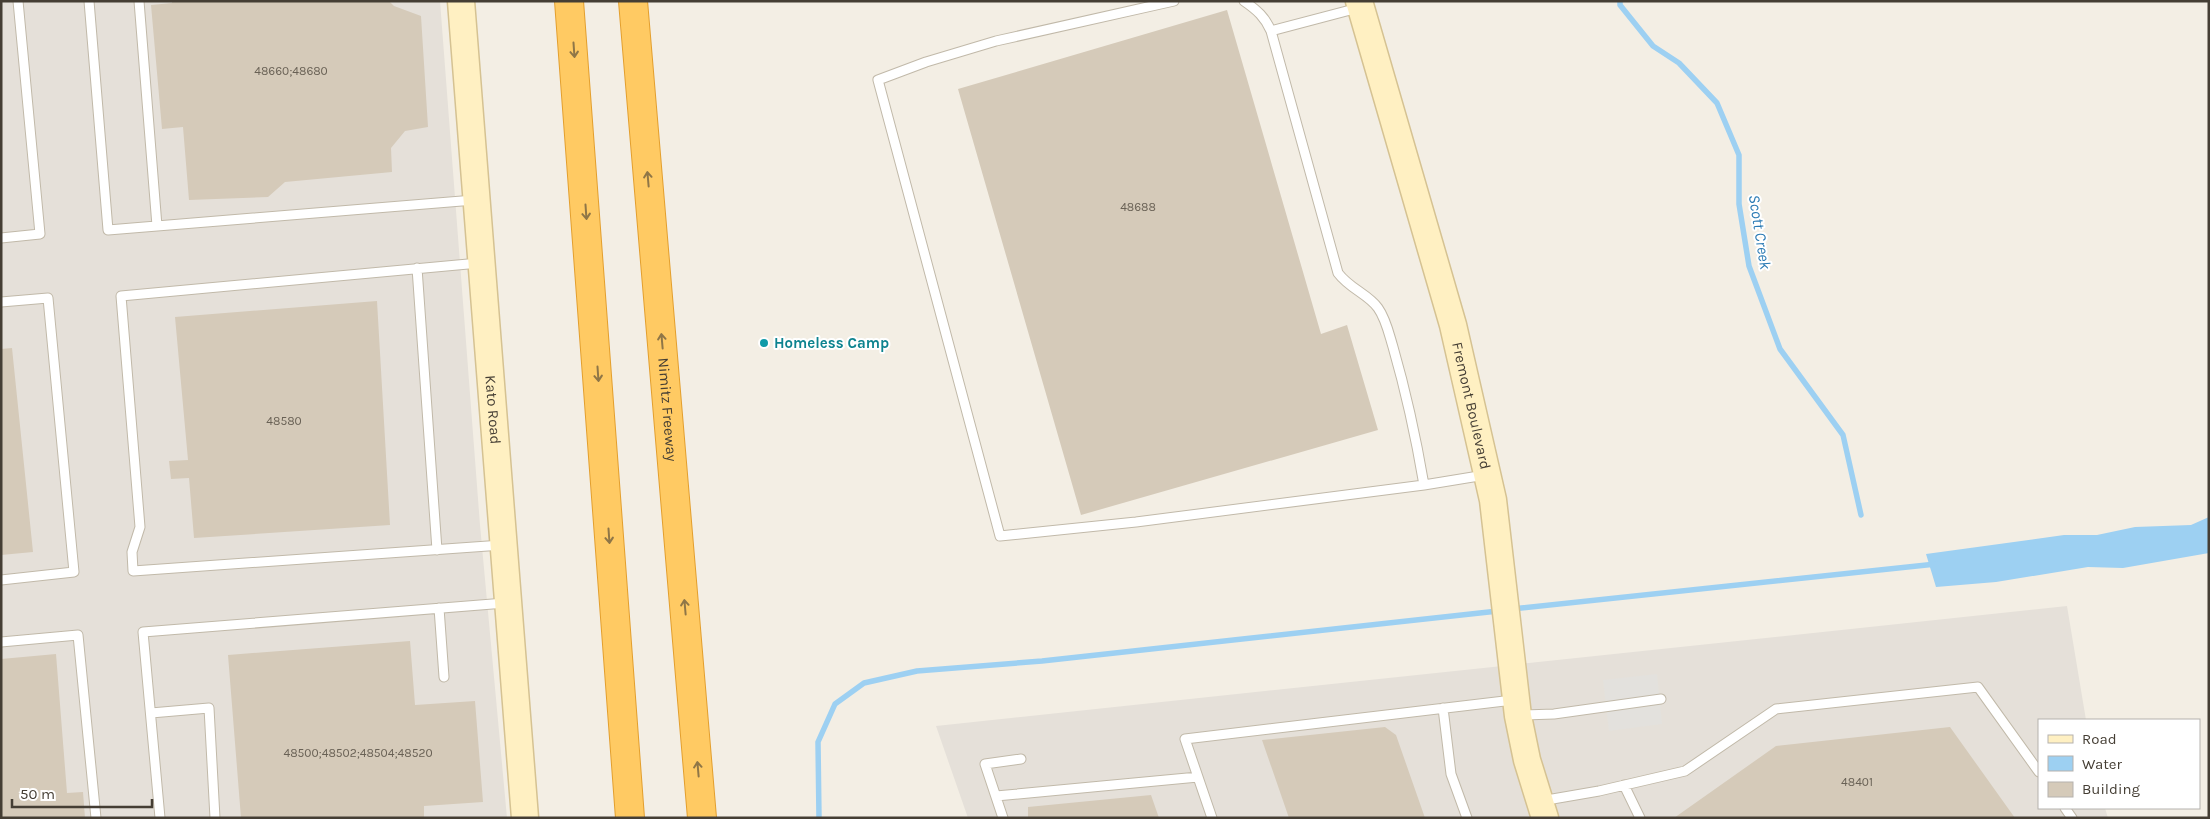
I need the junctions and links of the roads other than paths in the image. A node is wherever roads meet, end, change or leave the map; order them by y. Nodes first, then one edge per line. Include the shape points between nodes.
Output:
1 (18, 1) edge
2 (89, 1) edge
3 (139, 1) edge
4 (461, 1) edge
5 (569, 1) edge
6 (633, 1) edge
7 (1174, 1) edge
8 (1244, 1) edge
9 (1360, 4) edge
10 (1271, 31) junction
11 (477, 200) junction
12 (157, 226) junction
13 (1, 238) edge
14 (482, 262) junction
15 (417, 268) junction
16 (1, 302) edge
17 (1487, 475) junction
18 (1424, 485) junction
19 (504, 545) junction
20 (437, 550) junction
21 (1, 580) edge
22 (508, 602) junction
23 (439, 608) junction
24 (1, 642) edge
25 (444, 677) dead end
26 (1515, 697) junction
27 (1661, 699) dead end
28 (1443, 708) junction
29 (151, 713) junction
30 (1021, 759) dead end
31 (2038, 771) edge
32 (1198, 777) junction
33 (1624, 785) junction
34 (996, 796) junction
35 (1542, 810) edge
36 (96, 818) edge
37 (160, 818) edge
38 (215, 818) edge
39 (525, 818) edge
40 (630, 818) edge
41 (702, 818) edge
42 (1003, 818) edge
43 (1212, 818) edge
44 (1467, 818) edge
45 (1640, 818) edge

1 - 13 lane via 40,234
2 - 12 lane via 108,230
3 - 12 lane
4 - 11 street, Kato Road
5 -> 40 highway
41 -> 6 highway, Nimitz Freeway
7 - 18 lane via 996,41 878,80 1000,536
8 - 10 lane via 1259,10
9 - 10 lane
9 - 17 street, Fremont Boulevard via 1453,325
10 - 18 lane via 1338,273 1347,284 1372,300 1385,322 1404,383
11 - 12 lane
11 - 14 street, Kato Road
14 - 15 lane
14 - 19 street, Kato Road
15 - 20 lane
15 - 20 lane via 120,296 140,527 132,552 133,571
16 - 21 lane via 48,298 74,572
17 - 18 lane
17 - 26 street, Fremont Boulevard via 1493,500
19 - 20 lane
19 - 22 street, Kato Road
22 - 23 lane
22 - 39 street, Kato Road
23 - 25 lane
23 - 29 lane via 143,632
24 - 36 lane via 78,635
26 - 27 lane via 1554,714
26 - 28 lane
26 - 35 street, Fremont Boulevard via 1527,760
28 - 32 lane via 1185,739
28 - 44 lane via 1451,774
29 - 37 lane
29 - 38 lane via 209,708
30 - 34 lane via 985,764
31 - 33 lane via 1978,687 1776,709 1685,771
32 - 34 lane
32 - 43 lane
33 - 35 lane
33 - 45 lane
34 - 42 lane

